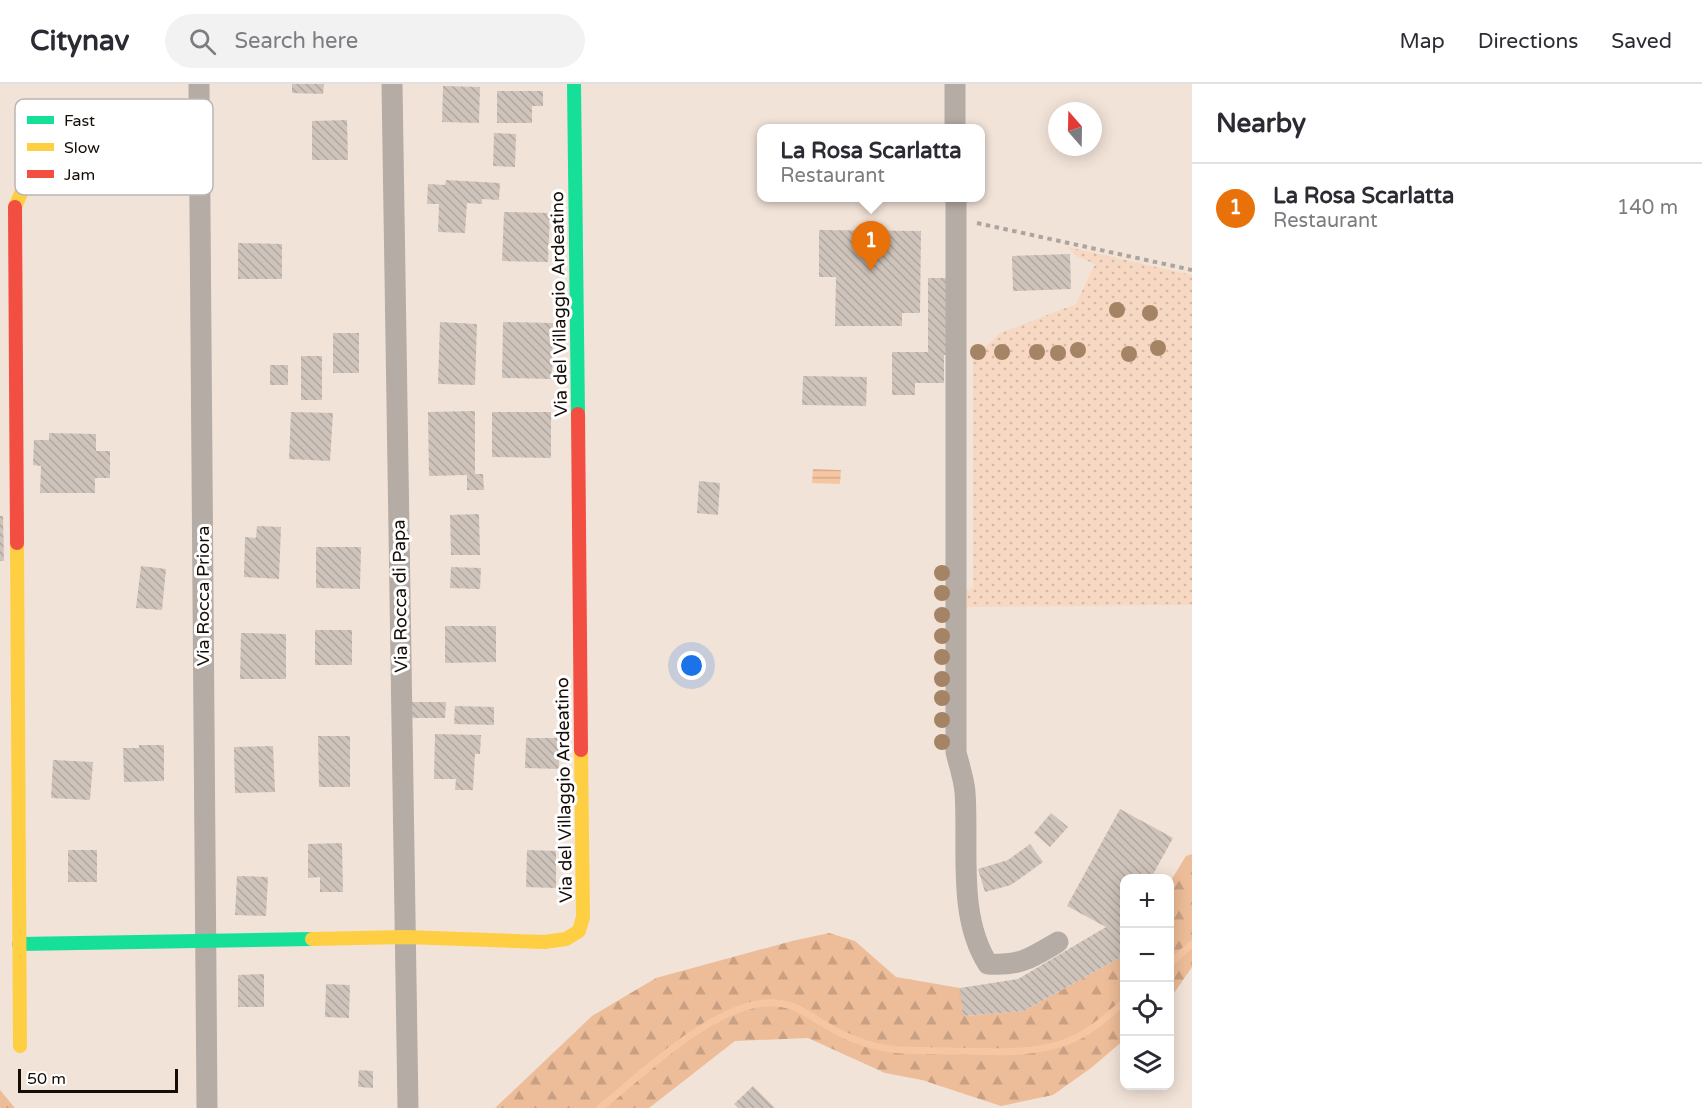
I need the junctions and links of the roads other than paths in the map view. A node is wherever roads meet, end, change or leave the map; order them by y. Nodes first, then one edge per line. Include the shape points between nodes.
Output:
1 (199, 84) edge
2 (392, 84) edge
3 (574, 84) edge
4 (956, 84) edge
5 (199, 99) edge
6 (956, 124) edge
7 (19, 195) edge
8 (200, 195) edge
9 (956, 208) edge
10 (405, 937) junction
11 (206, 940) junction
12 (1058, 942) dead end
13 (19, 944) junction
14 (20, 1046) dead end
15 (207, 1108) edge
16 (408, 1108) edge

1 - 5 street, Via Rocca Priora
2 - 10 street, Via Rocca di Papa
3 - 10 street, Via del Villaggio Ardeatino via 582,924 572,936 544,942
4 - 6 street
7 - 13 street via 15,210
8 - 11 street, Via Rocca Priora
9 - 12 street via 956,752 965,790 971,923 978,949 988,964 1024,962
10 - 11 street, Via del Villaggio Ardeatino
10 - 16 street, Via Rocca di Papa
11 - 13 street, Via del Villaggio Ardeatino
11 - 15 street, Via Rocca Priora
13 - 14 street

